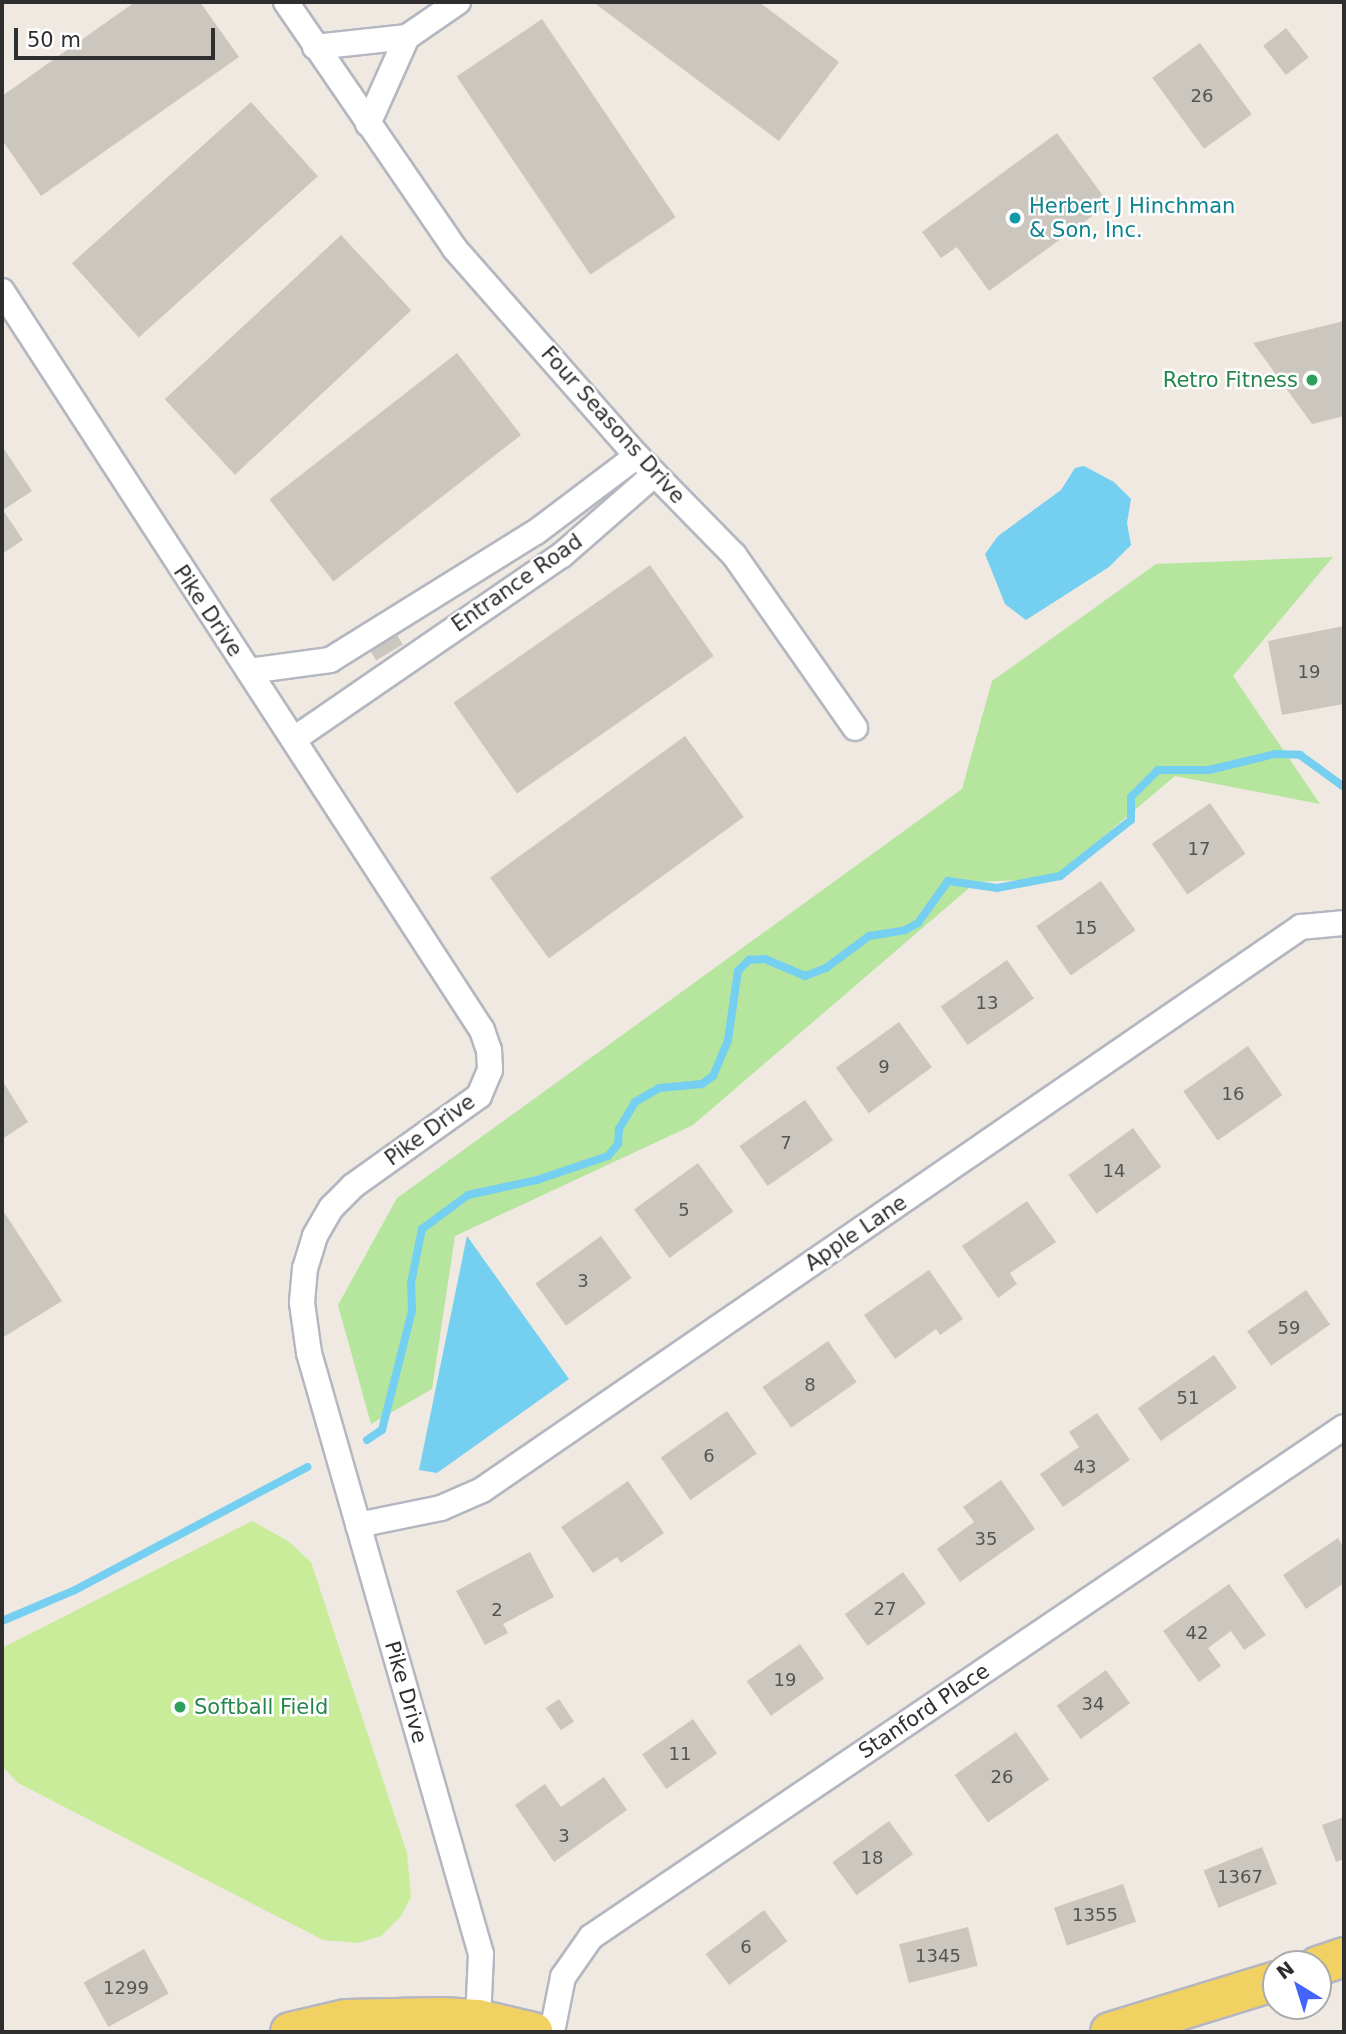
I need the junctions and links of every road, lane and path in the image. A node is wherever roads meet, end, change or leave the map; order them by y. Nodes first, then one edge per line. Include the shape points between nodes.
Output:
1 (286, 2) edge
2 (458, 2) edge
3 (407, 37) junction
4 (316, 47) junction
5 (368, 124) junction
6 (2, 291) edge
7 (637, 456) junction
8 (655, 474) junction
9 (418, 603) junction
10 (443, 635) junction
11 (249, 671) junction
12 (855, 728) dead end
13 (294, 739) junction
14 (1344, 923) edge
15 (1344, 1427) edge
16 (358, 1525) junction
17 (1262, 1986) edge
18 (478, 2019) junction
19 (290, 2032) edge
20 (534, 2032) edge
21 (552, 2032) edge
22 (1110, 2032) edge

1 - 4 street, Four Seasons Drive
2 - 3 street
3 - 4 street
3 - 5 street
4 - 5 street, Four Seasons Drive
5 - 7 street, Four Seasons Drive via 455,249
6 - 11 street, Pike Drive
7 - 8 street, Four Seasons Drive
7 - 9 street, Entrance Road via 536,532
8 - 10 street, Entrance Road via 562,555
8 - 12 street, Four Seasons Drive via 734,555
9 - 10 street, Entrance Road
9 - 11 street, Entrance Road via 330,660
10 - 13 street, Entrance Road
11 - 13 street, Pike Drive
13 - 16 street, Pike Drive via 482,1030 489,1050 490,1070 479,1096 353,1186 331,1208 305,1268 306,1339
14 - 16 street, Apple Lane via 1301,927 482,1489 441,1508
15 - 21 street, Stanford Place via 591,1937 563,1977
16 - 18 street, Pike Drive via 481,1954
17 - 22 main road
18 - 19 main road via 346,2020
18 - 20 main road

